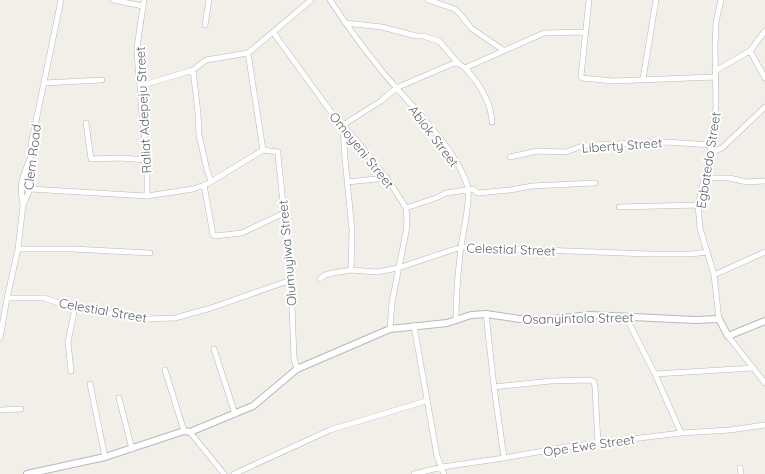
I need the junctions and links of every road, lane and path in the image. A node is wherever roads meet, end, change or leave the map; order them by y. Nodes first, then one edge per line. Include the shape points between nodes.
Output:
1 (61, 0) edge
2 (113, 0) edge
3 (144, 0) edge
4 (209, 0) edge
5 (311, 0) edge
6 (330, 0) edge
7 (428, 0) edge
8 (589, 0) edge
9 (656, 0) edge
10 (720, 0) edge
11 (143, 6) junction
12 (345, 23) junction
13 (205, 25) dead end
14 (765, 31) edge
15 (274, 32) junction
16 (586, 32) junction
17 (503, 50) junction
18 (750, 52) junction
19 (248, 53) junction
20 (458, 63) junction
21 (465, 68) junction
22 (194, 70) junction
23 (715, 71) junction
24 (715, 77) junction
25 (765, 78) edge
26 (102, 80) dead end
27 (643, 80) junction
28 (44, 83) junction
29 (140, 86) junction
30 (396, 88) junction
31 (765, 107) edge
32 (492, 122) dead end
33 (86, 123) dead end
34 (343, 125) junction
35 (712, 145) junction
36 (263, 150) junction
37 (710, 154) junction
38 (31, 156) junction
39 (510, 157) dead end
40 (146, 160) junction
41 (387, 178) junction
42 (705, 178) junction
43 (211, 181) junction
44 (765, 181) edge
45 (347, 182) junction
46 (595, 183) dead end
47 (204, 185) junction
48 (30, 189) junction
49 (468, 190) junction
50 (147, 196) junction
51 (23, 205) junction
52 (698, 205) junction
53 (619, 206) dead end
54 (406, 208) junction
55 (284, 212) junction
56 (461, 247) junction
57 (18, 249) junction
58 (707, 252) junction
59 (765, 252) edge
60 (150, 253) dead end
61 (398, 268) junction
62 (351, 270) junction
63 (714, 275) junction
64 (320, 279) dead end
65 (291, 280) junction
66 (7, 298) junction
67 (75, 308) junction
68 (486, 314) junction
69 (626, 317) junction
70 (719, 319) junction
71 (456, 320) junction
72 (765, 321) edge
73 (414, 326) junction
74 (390, 329) junction
75 (728, 336) junction
76 (0, 338) edge
77 (214, 349) dead end
78 (753, 368) junction
79 (297, 369) junction
80 (165, 370) dead end
81 (71, 371) dead end
82 (655, 374) junction
83 (765, 383) edge
84 (90, 384) dead end
85 (494, 387) junction
86 (119, 398) dead end
87 (426, 401) junction
88 (21, 408) dead end
89 (0, 410) edge
90 (235, 414) junction
91 (765, 425) edge
92 (187, 431) junction
93 (681, 432) junction
94 (598, 444) junction
95 (132, 449) junction
96 (105, 457) junction
97 (504, 458) junction
98 (442, 467) junction
99 (740, 468) dead end
100 (27, 474) edge
101 (224, 474) edge
102 (234, 474) edge
103 (414, 474) edge
104 (444, 474) edge
105 (741, 474) edge

1 - 28 street, Clem Road
2 - 11 street
3 - 11 street, Raliat Adepeju Street
4 - 13 street
5 - 15 street
6 - 12 street, Abiok Street
7 - 17 street via 455,9 471,28
8 - 16 street
9 - 27 street
10 - 23 street, Egbatedo Street via 716,22
11 - 29 street, Raliat Adepeju Street via 137,47
12 - 20 street via 382,27 439,41
12 - 30 street, Abiok Street
14 - 18 street
15 - 19 street
15 - 34 street, Omoyeni Street
16 - 17 street via 544,33
16 - 27 street via 582,78
17 - 21 street
18 - 23 street
18 - 25 street
19 - 22 street via 206,60
19 - 36 street
20 - 21 street
20 - 30 street
21 - 32 street via 480,88
22 - 29 street
22 - 43 street via 199,135
23 - 24 street, Egbatedo Street
24 - 27 street
24 - 35 street, Egbatedo Street via 716,106
26 - 28 street
28 - 38 street, Clem Road
29 - 40 street, Raliat Adepeju Street
30 - 34 street via 381,101
30 - 49 street, Abiok Street via 438,136 462,174
31 - 37 street via 722,148
33 - 40 street via 91,159
34 - 41 street, Omoyeni Street
34 - 45 street
35 - 37 street, Egbatedo Street
35 - 39 street, Liberty Street via 665,142 594,145 566,152 537,151
36 - 43 street
36 - 55 street, Olumuyiwa Street via 278,152
37 - 42 street, Egbatedo Street
38 - 48 street, Clem Road
38 - 51 street via 21,182
40 - 50 street, Raliat Adepeju Street
41 - 45 street
41 - 54 street, Omoyeni Street
42 - 44 street
42 - 52 street, Egbatedo Street
43 - 47 street
45 - 62 street via 352,230
46 - 49 street via 532,186 478,194 473,189
47 - 50 street
47 - 55 street via 215,236 242,233
48 - 50 street
48 - 51 street, Clem Road
49 - 54 street via 446,193
49 - 56 street, Abiok Street
51 - 57 street, Clem Road
52 - 53 street
52 - 58 street, Egbatedo Street via 700,228
54 - 61 street via 406,232
55 - 65 street, Olumuyiwa Street
56 - 58 street, Celestial Street via 649,254
56 - 61 street, Celestial Street
56 - 71 street, Abiok Street via 456,282
57 - 60 street
57 - 66 street, Clem Road
58 - 63 street, Egbatedo Street
59 - 63 street
61 - 62 street, Celestial Street via 377,272
61 - 74 street
62 - 64 street, Celestial Street via 324,275
63 - 70 street, Egbatedo Street
65 - 67 street, Celestial Street via 175,318 144,319
65 - 79 street, Olumuyiwa Street via 294,358
66 - 67 street, Celestial Street via 44,298
66 - 76 street, Clem Road
67 - 81 street via 68,342
68 - 69 street, Osanyintola Street via 531,320 590,315
68 - 71 street, Osanyintola Street
68 - 85 street
69 - 70 street, Osanyintola Street
69 - 82 street
70 - 75 street
71 - 73 street, Osanyintola Street
72 - 75 street
73 - 74 street, Osanyintola Street
73 - 87 street
74 - 79 street, Osanyintola Street
75 - 78 street
77 - 90 street
78 - 82 street
78 - 83 street
79 - 90 street, Osanyintola Street via 253,406
80 - 92 street
82 - 93 street
84 - 96 street
85 - 94 street via 551,381 594,382
85 - 97 street
86 - 95 street
87 - 98 street via 437,456
87 - 102 street via 330,430
88 - 89 street
90 - 92 street, Osanyintola Street
91 - 93 street, Ope Ewe Street via 730,430
92 - 95 street, Osanyintola Street
92 - 101 street
93 - 94 street, Ope Ewe Street
94 - 97 street, Ope Ewe Street
95 - 96 street, Osanyintola Street
96 - 100 street, Osanyintola Street
97 - 98 street, Ope Ewe Street
98 - 103 street, Ope Ewe Street
98 - 104 street
99 - 105 street

